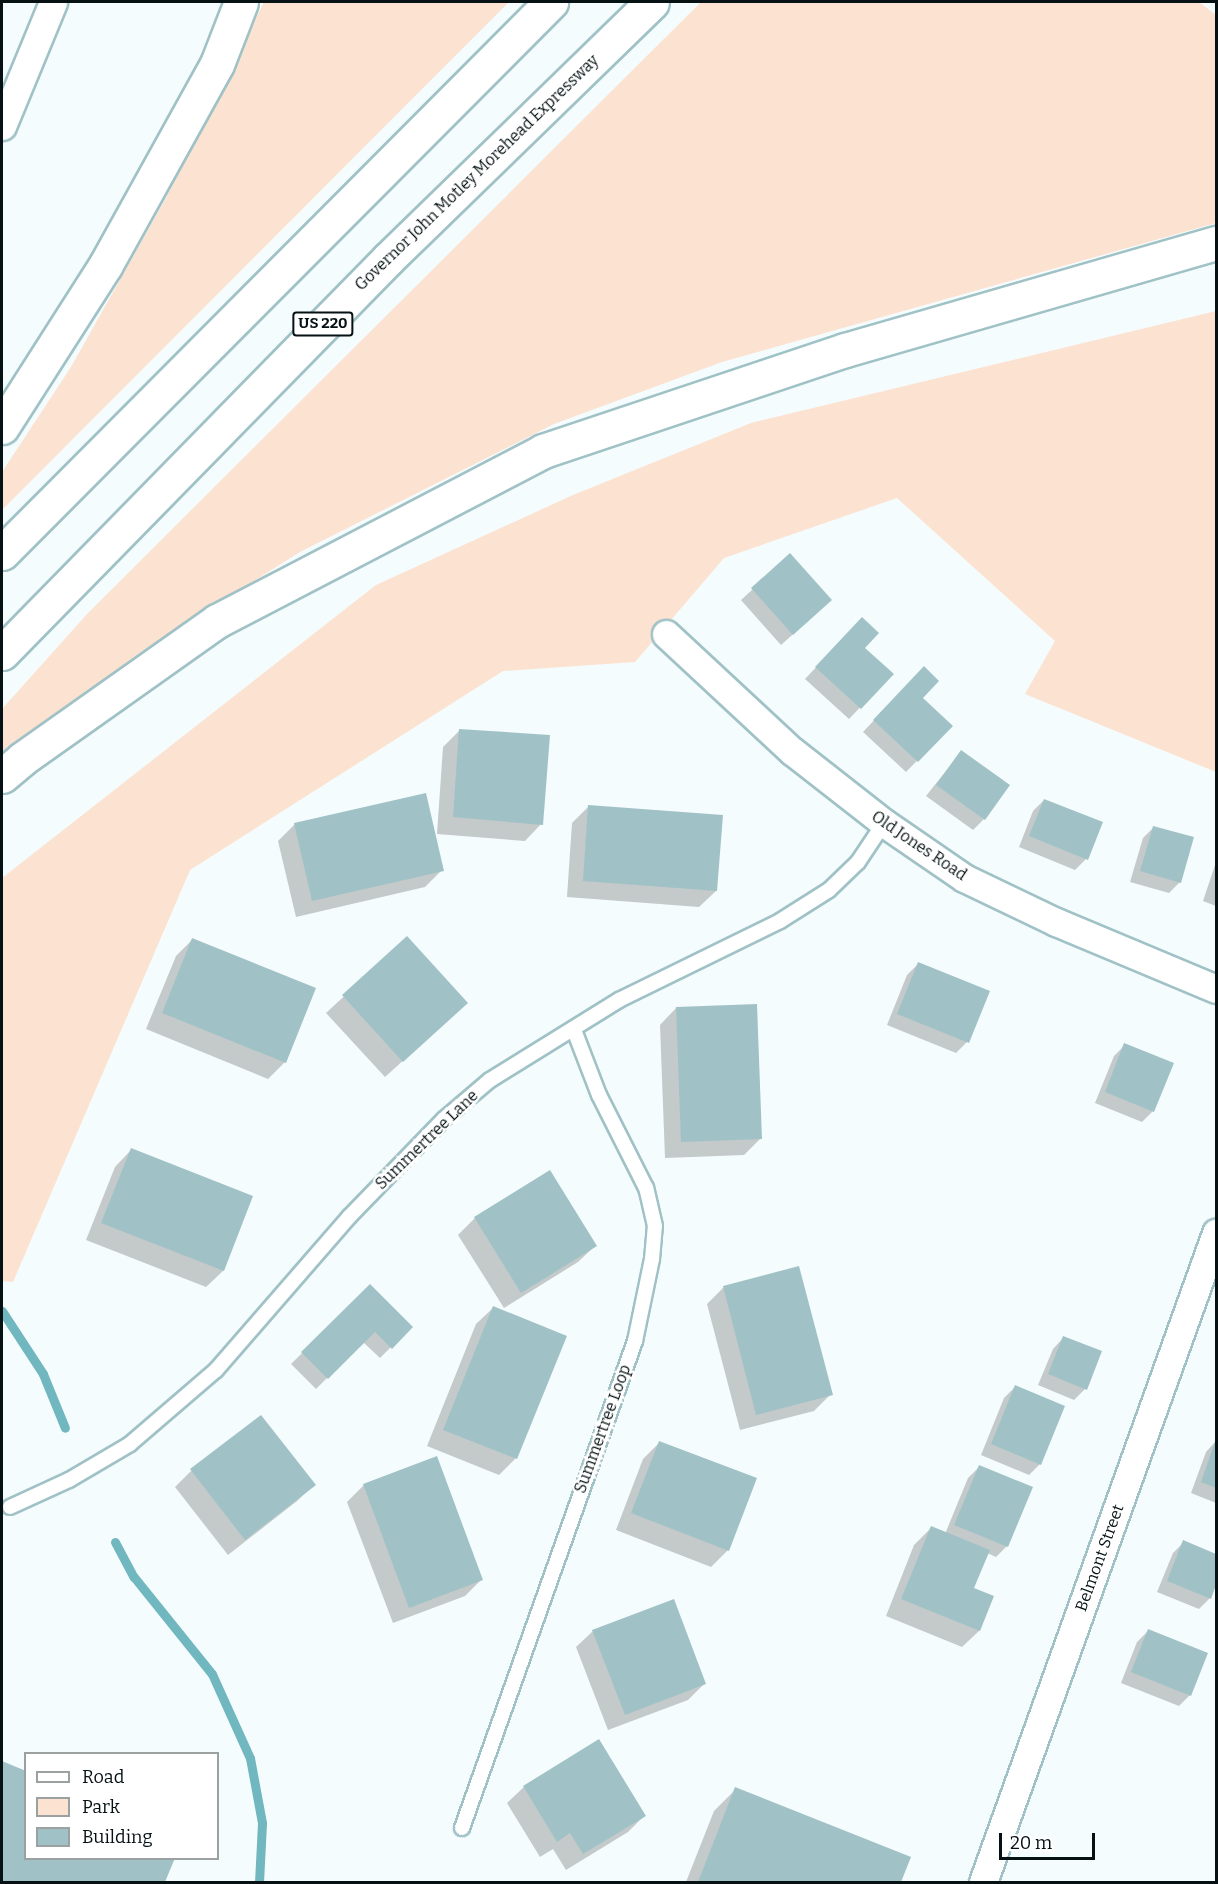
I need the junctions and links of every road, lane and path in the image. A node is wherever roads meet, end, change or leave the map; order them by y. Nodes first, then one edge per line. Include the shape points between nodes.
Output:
1 (53, 2) edge
2 (241, 2) edge
3 (551, 2) edge
4 (652, 2) edge
5 (2, 126) edge
6 (1216, 243) edge
7 (2, 427) edge
8 (2, 554) edge
9 (666, 634) dead end
10 (2, 653) edge
11 (2, 776) edge
12 (884, 824) junction
13 (1216, 988) edge
14 (574, 1030) junction
15 (1216, 1233) edge
16 (10, 1507) dead end
17 (462, 1828) dead end
18 (983, 1882) edge

1 - 5 street
2 - 7 highway via 217,64 105,266
3 - 8 highway
4 - 10 highway, Governor John Motley Morehead Expressway / US 220 via 380,267
6 - 11 highway via 845,350 543,451 217,621
9 - 12 street, Old Jones Road via 792,751
12 - 13 street, Old Jones Road via 964,878 1056,922
12 - 14 lane, Summertree Lane via 858,862 829,890 780,921 619,1000
14 - 16 lane, Summertree Lane via 490,1080 444,1119 349,1217 216,1370 130,1444 69,1480
14 - 17 lane, Summertree Loop via 599,1095 646,1188 655,1226 652,1259 635,1341
15 - 18 street, Belmont Street

